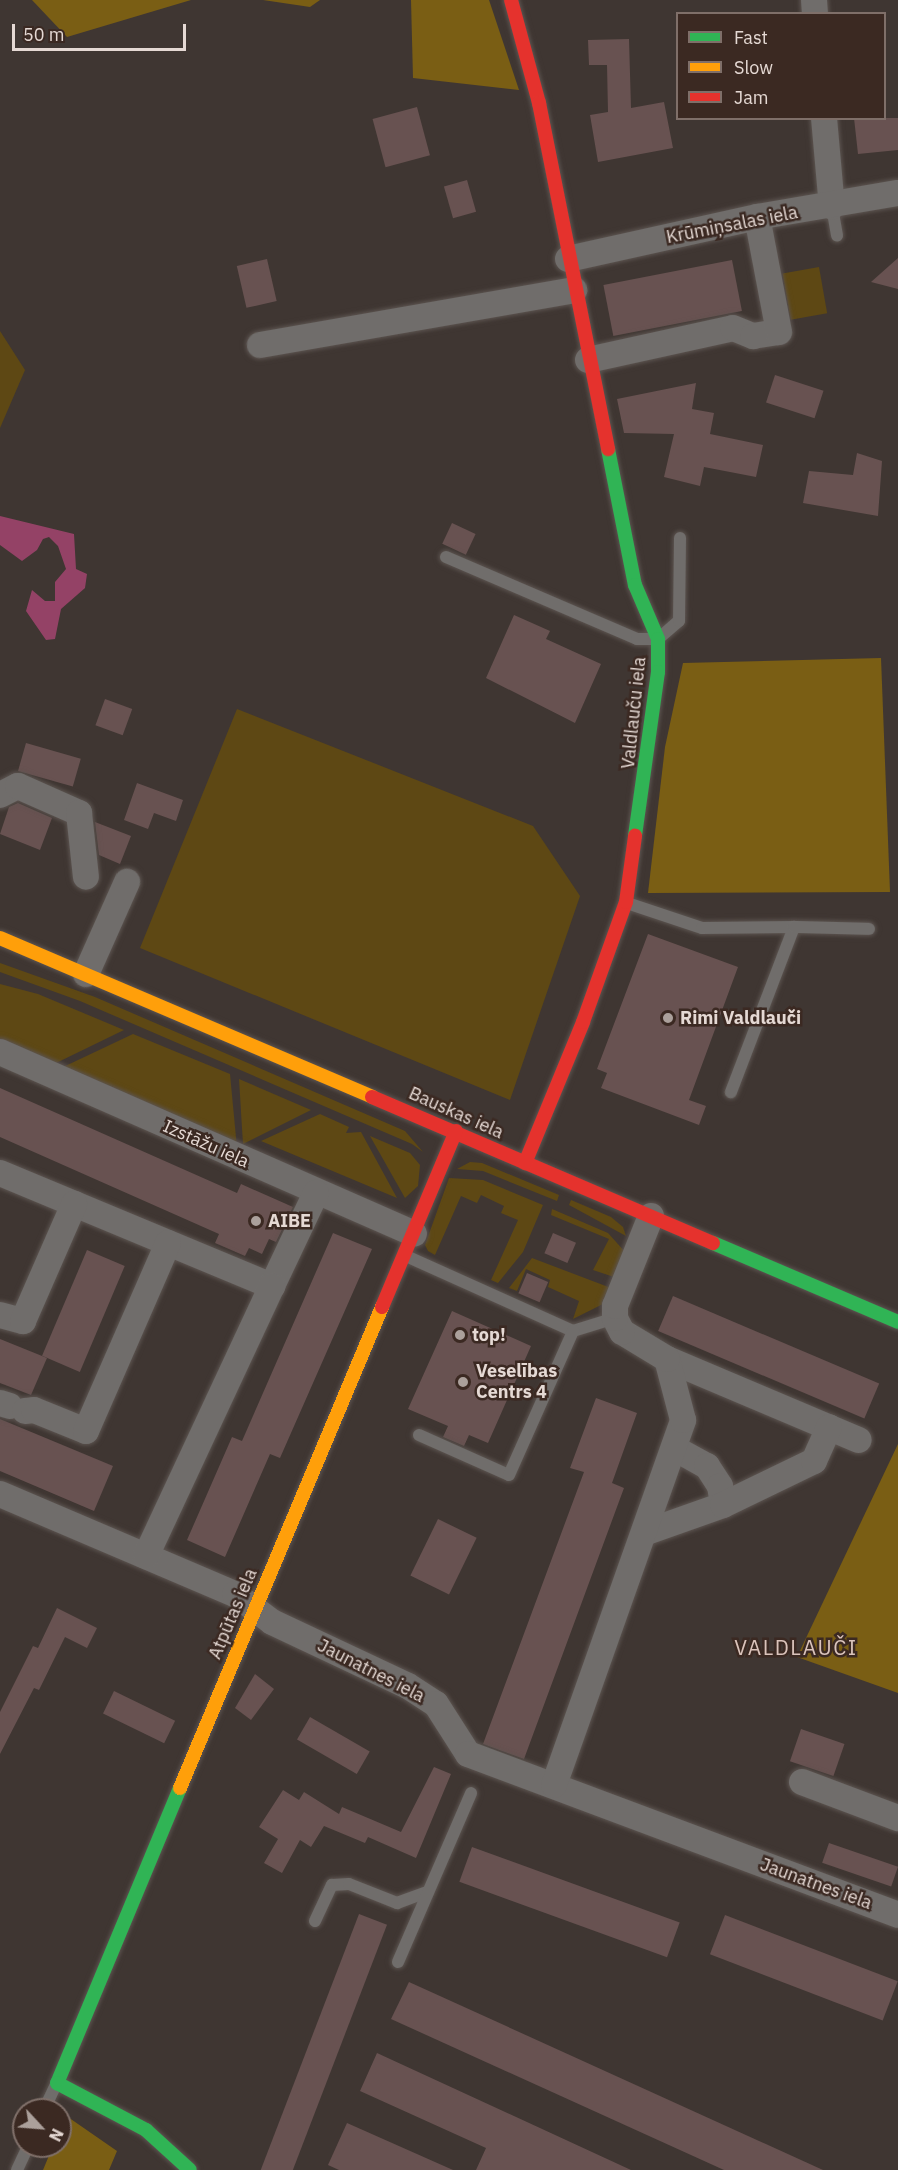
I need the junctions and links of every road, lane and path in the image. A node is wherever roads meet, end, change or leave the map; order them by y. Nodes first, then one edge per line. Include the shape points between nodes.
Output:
1 (512, 0) edge
2 (824, 120) edge
3 (898, 193) edge
4 (832, 207) junction
5 (757, 217) junction
6 (837, 236) dead end
7 (568, 259) junction
8 (574, 290) junction
9 (260, 345) dead end
10 (588, 360) junction
11 (680, 538) dead end
12 (446, 557) dead end
13 (658, 639) junction
14 (0, 795) edge
15 (86, 877) dead end
16 (127, 882) dead end
17 (626, 902) junction
18 (794, 927) junction
19 (869, 929) dead end
20 (0, 938) edge
21 (86, 974) junction
22 (0, 1052) edge
23 (731, 1092) dead end
24 (456, 1131) junction
25 (525, 1163) junction
26 (0, 1173) edge
27 (316, 1193) junction
28 (74, 1204) junction
29 (651, 1216) junction
30 (168, 1243) junction
31 (409, 1245) junction
32 (272, 1286) junction
33 (0, 1315) edge
34 (615, 1318) junction
35 (898, 1322) edge
36 (573, 1331) junction
37 (667, 1359) junction
38 (12, 1407) edge
39 (829, 1427) junction
40 (419, 1435) dead end
41 (859, 1440) dead end
42 (674, 1448) junction
43 (0, 1494) edge
44 (723, 1505) junction
45 (644, 1533) junction
46 (146, 1556) junction
47 (255, 1607) junction
48 (802, 1782) dead end
49 (554, 1785) junction
50 (471, 1793) dead end
51 (898, 1818) edge
52 (428, 1893) junction
53 (898, 1915) edge
54 (315, 1921) dead end
55 (398, 1962) dead end
56 (57, 2083) junction
57 (50, 2098) edge
58 (190, 2170) edge

1 - 7 street, Valdlauču iela via 539,103
2 - 4 street
3 - 4 street, Krūmiņsalas iela
4 - 5 street, Krūmiņsalas iela
4 - 6 lane
5 - 7 street, Krūmiņsalas iela
5 - 10 street via 779,332 753,336 734,328
7 - 8 street, Valdlauču iela
8 - 9 street
8 - 10 street, Valdlauču iela
10 - 13 street, Valdlauču iela via 635,585
11 - 13 lane via 679,621
12 - 13 lane via 637,639
13 - 17 street, Valdlauču iela via 658,672
14 - 15 street via 18,786 79,813
16 - 21 street
17 - 18 lane via 702,928
17 - 25 street, Valdlauču iela via 583,1022
18 - 19 lane
18 - 23 lane
20 - 21 street, Bauskas iela
21 - 24 street, Bauskas iela
22 - 27 street, Izstāžu iela
24 - 25 street, Bauskas iela
24 - 31 street, Atpūtas iela
25 - 29 street, Bauskas iela
26 - 28 street
27 - 31 street, Izstāžu iela
27 - 32 street
28 - 30 street
28 - 33 street via 23,1321
29 - 34 street via 615,1306
29 - 35 street, Bauskas iela
30 - 32 street
30 - 38 street via 86,1431 34,1410
31 - 36 lane
31 - 47 street, Atpūtas iela
32 - 46 street
34 - 36 lane
34 - 37 street via 622,1332
36 - 40 lane via 509,1475
37 - 39 street
37 - 42 street via 683,1420
39 - 41 street
39 - 44 street via 814,1461
42 - 44 street via 707,1466 720,1486
42 - 45 street
43 - 46 street, Jaunatnes iela
44 - 45 street
45 - 49 street
46 - 47 street, Jaunatnes iela via 235,1594
47 - 49 street, Jaunatnes iela via 272,1622 408,1686 436,1704 468,1754
47 - 56 street, Atpūtas iela
48 - 51 street
49 - 53 street, Jaunatnes iela
50 - 52 lane
52 - 54 lane via 397,1903 350,1884 332,1885
52 - 55 lane
56 - 57 lane, Atpūtas iela
56 - 58 street via 146,2130

